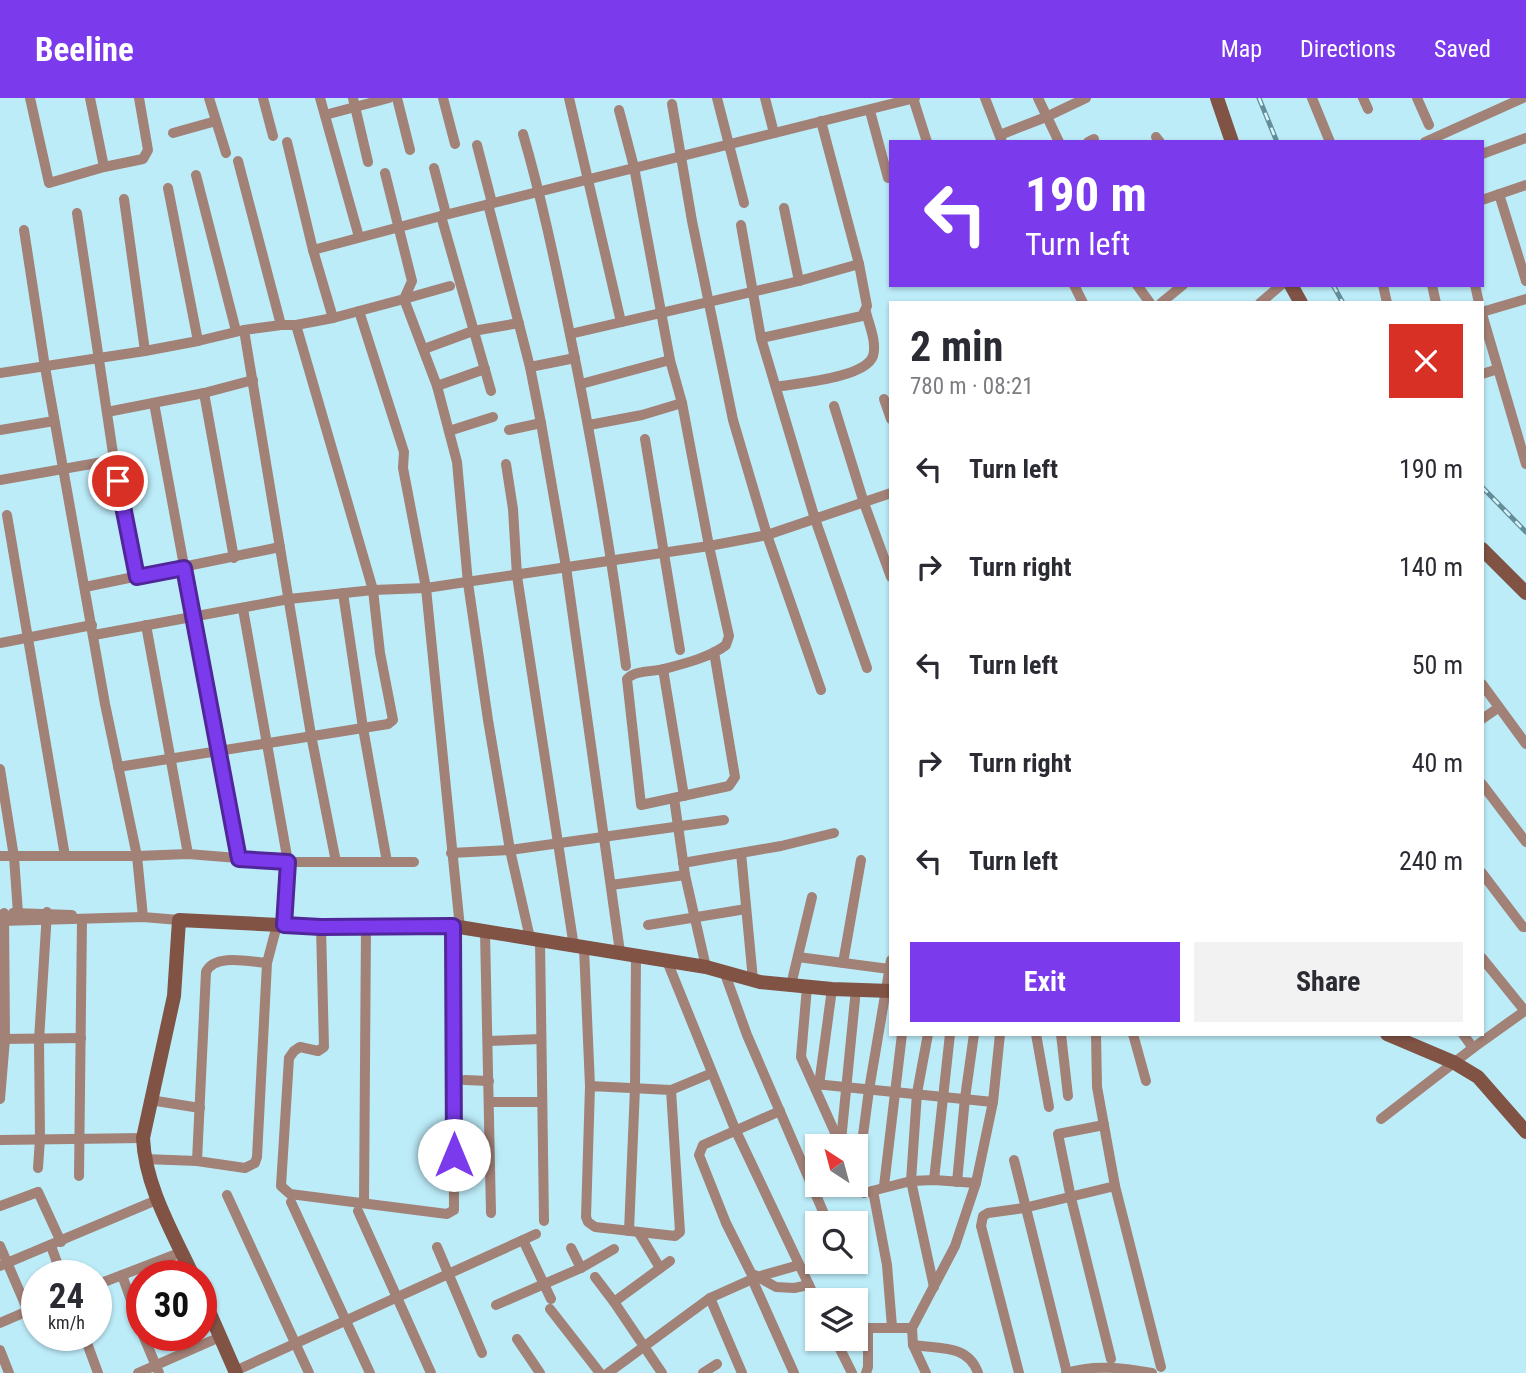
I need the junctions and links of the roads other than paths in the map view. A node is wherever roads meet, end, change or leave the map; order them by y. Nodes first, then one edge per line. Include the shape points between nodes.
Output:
1 (30, 98) edge
2 (90, 98) edge
3 (139, 98) edge
4 (209, 98) edge
5 (263, 98) edge
6 (320, 98) edge
7 (389, 98) edge
8 (397, 98) edge
9 (443, 98) edge
10 (569, 98) edge
11 (718, 98) edge
12 (765, 98) edge
13 (914, 98) edge
14 (985, 98) edge
15 (1038, 98) edge
16 (1086, 98) edge
17 (1217, 98) edge
18 (1312, 98) edge
19 (1363, 98) edge
20 (1418, 98) edge
21 (1523, 98) edge
22 (354, 103) edge
23 (672, 104) dead end
24 (1368, 109) dead end
25 (619, 110) dead end
26 (870, 111) junction
27 (325, 115) junction
28 (1046, 117) junction
29 (216, 121) junction
30 (821, 121) junction
31 (1429, 125) dead end
32 (173, 133) dead end
33 (774, 133) junction
34 (523, 134) dead end
35 (273, 136) dead end
36 (1526, 138) edge
37 (1001, 139) edge
38 (926, 140) edge
39 (1058, 140) edge
40 (1231, 140) edge
41 (1330, 140) edge
42 (1429, 140) edge
43 (287, 142) dead end
44 (455, 144) dead end
45 (729, 144) junction
46 (477, 145) dead end
47 (411, 149) dead end
48 (226, 153) dead end
49 (1484, 153) edge
50 (682, 156) junction
51 (238, 161) dead end
52 (368, 162) dead end
53 (104, 167) junction
54 (634, 167) junction
55 (434, 168) dead end
56 (385, 173) dead end
57 (196, 175) dead end
58 (888, 178) dead end
59 (588, 179) junction
60 (1526, 185) edge
61 (167, 188) dead end
62 (540, 191) junction
63 (1499, 194) junction
64 (124, 199) dead end
65 (1484, 199) edge
66 (490, 203) junction
67 (744, 203) dead end
68 (784, 208) dead end
69 (77, 214) dead end
70 (443, 215) junction
71 (741, 225) dead end
72 (398, 228) junction
73 (24, 230) dead end
74 (359, 237) junction
75 (313, 250) junction
76 (859, 264) junction
77 (799, 281) junction
78 (1526, 281) edge
79 (450, 286) dead end
80 (1181, 287) edge
81 (1279, 287) edge
82 (752, 292) junction
83 (404, 299) junction
84 (1526, 299) edge
85 (1163, 301) edge
86 (1262, 301) edge
87 (709, 302) junction
88 (359, 311) junction
89 (866, 312) junction
90 (1484, 312) edge
91 (661, 314) junction
92 (333, 318) junction
93 (1484, 320) edge
94 (621, 322) junction
95 (519, 323) junction
96 (281, 325) junction
97 (296, 325) junction
98 (240, 330) junction
99 (473, 331) junction
100 (570, 334) junction
101 (761, 338) junction
102 (198, 341) junction
103 (424, 349) junction
104 (145, 351) junction
105 (100, 358) junction
106 (575, 358) junction
107 (670, 360) junction
108 (45, 367) junction
109 (530, 367) junction
110 (485, 369) junction
111 (1499, 369) junction
112 (0, 373) edge
113 (1484, 373) edge
114 (253, 380) junction
115 (581, 384) junction
116 (437, 386) junction
117 (776, 387) junction
118 (491, 391) dead end
119 (204, 393) junction
120 (884, 399) dead end
121 (153, 403) junction
122 (682, 404) junction
123 (834, 406) dead end
124 (107, 412) junction
125 (889, 413) edge
126 (494, 417) dead end
127 (54, 421) junction
128 (541, 424) junction
129 (589, 425) junction
130 (0, 430) edge
131 (509, 430) dead end
132 (449, 431) junction
133 (645, 439) dead end
134 (114, 460) junction
135 (506, 464) dead end
136 (1526, 464) edge
137 (63, 469) junction
138 (0, 480) edge
139 (889, 494) edge
140 (864, 503) junction
141 (8, 515) dead end
142 (815, 519) junction
143 (767, 535) junction
144 (709, 546) junction
145 (280, 547) junction
146 (1484, 551) edge
147 (662, 552) junction
148 (234, 558) junction
149 (612, 559) junction
150 (565, 567) junction
151 (184, 568) junction
152 (889, 572) edge
153 (517, 576) junction
154 (137, 577) junction
155 (468, 583) junction
156 (85, 587) junction
157 (426, 588) junction
158 (373, 590) junction
159 (343, 593) junction
160 (1526, 593) edge
161 (289, 599) junction
162 (243, 609) junction
163 (193, 617) junction
164 (146, 625) junction
165 (93, 630) junction
166 (28, 637) junction
167 (0, 643) edge
168 (680, 650) dead end
169 (714, 652) junction
170 (626, 666) dead end
171 (867, 668) dead end
172 (663, 669) junction
173 (1484, 687) edge
174 (821, 691) dead end
175 (1498, 708) junction
176 (1484, 718) edge
177 (363, 728) junction
178 (311, 735) junction
179 (267, 743) junction
180 (1526, 744) edge
181 (218, 751) junction
182 (170, 759) junction
183 (118, 767) junction
184 (0, 769) edge
185 (1484, 787) edge
186 (679, 797) junction
187 (724, 820) dead end
188 (678, 827) junction
189 (834, 833) dead end
190 (603, 838) junction
191 (1526, 842) edge
192 (557, 843) junction
193 (510, 850) junction
194 (451, 853) junction
195 (741, 853) junction
196 (188, 854) junction
197 (0, 856) edge
198 (65, 856) junction
199 (137, 856) junction
200 (14, 857) junction
201 (239, 859) junction
202 (862, 860) dead end
203 (288, 862) junction
204 (336, 862) junction
205 (387, 862) junction
206 (414, 862) dead end
207 (683, 863) junction
208 (685, 875) junction
209 (1484, 876) edge
210 (611, 885) junction
211 (812, 897) dead end
212 (747, 909) junction
213 (18, 913) junction
214 (47, 916) junction
215 (695, 916) junction
216 (2, 917) edge
217 (143, 917) junction
218 (82, 919) junction
219 (179, 919) junction
220 (280, 925) junction
221 (366, 925) junction
222 (648, 925) dead end
223 (321, 927) junction
224 (456, 927) junction
225 (1525, 927) edge
226 (485, 933) junction
227 (535, 939) junction
228 (579, 947) junction
229 (620, 952) junction
230 (636, 955) junction
231 (798, 957) junction
232 (1484, 960) edge
233 (667, 961) junction
234 (267, 963) junction
235 (843, 963) junction
236 (889, 964) edge
237 (706, 967) junction
238 (725, 974) junction
239 (754, 980) junction
240 (791, 985) junction
241 (807, 987) junction
242 (832, 989) junction
243 (856, 989) junction
244 (888, 990) edge
245 (1525, 1010) edge
246 (902, 1036) edge
247 (928, 1036) edge
248 (950, 1036) edge
249 (974, 1036) edge
250 (1000, 1036) edge
251 (1036, 1036) edge
252 (1061, 1036) edge
253 (1096, 1036) edge
254 (1134, 1036) edge
255 (1392, 1036) edge
256 (1464, 1036) edge
257 (81, 1038) junction
258 (3, 1039) edge
259 (541, 1039) junction
260 (39, 1040) junction
261 (488, 1041) junction
262 (1473, 1048) junction
263 (1453, 1062) junction
264 (712, 1073) junction
265 (465, 1080) dead end
266 (489, 1081) junction
267 (1146, 1081) dead end
268 (817, 1085) junction
269 (590, 1086) junction
270 (635, 1088) junction
271 (845, 1088) junction
272 (671, 1090) junction
273 (869, 1090) junction
274 (894, 1091) junction
275 (917, 1093) junction
276 (1068, 1096) dead end
277 (944, 1097) junction
278 (0, 1098) edge
279 (964, 1098) junction
280 (150, 1100) junction
281 (489, 1102) junction
282 (542, 1102) junction
283 (993, 1102) junction
284 (1049, 1107) dead end
285 (200, 1108) junction
286 (780, 1111) junction
287 (1381, 1119) dead end
288 (1104, 1125) junction
289 (735, 1129) junction
290 (1526, 1132) edge
291 (837, 1134) edge
292 (842, 1134) edge
293 (862, 1134) edge
294 (143, 1138) junction
295 (40, 1139) junction
296 (81, 1139) junction
297 (0, 1140) edge
298 (144, 1159) junction
299 (1014, 1160) dead end
300 (197, 1161) junction
301 (38, 1168) dead end
302 (79, 1175) dead end
303 (934, 1180) junction
304 (911, 1181) junction
305 (957, 1182) junction
306 (976, 1183) junction
307 (884, 1186) junction
308 (1115, 1186) junction
309 (868, 1191) edge
310 (873, 1191) junction
311 (227, 1195) dead end
312 (1071, 1198) junction
313 (159, 1199) junction
314 (291, 1202) dead end
315 (0, 1206) edge
316 (361, 1207) junction
317 (1024, 1208) junction
318 (823, 1211) edge
319 (491, 1213) dead end
320 (544, 1221) dead end
321 (634, 1232) junction
322 (536, 1234) dead end
323 (523, 1240) junction
324 (56, 1244) junction
325 (0, 1246) edge
326 (437, 1247) dead end
327 (571, 1248) dead end
328 (614, 1249) dead end
329 (182, 1252) junction
330 (59, 1260) edge
331 (186, 1260) edge
332 (670, 1261) dead end
333 (4, 1265) edge
334 (799, 1265) junction
335 (581, 1268) junction
336 (660, 1268) junction
337 (449, 1273) junction
338 (122, 1275) junction
339 (594, 1277) dead end
340 (754, 1278) junction
341 (112, 1279) edge
342 (544, 1284) junction
343 (126, 1286) edge
344 (934, 1287) junction
345 (805, 1288) edge
346 (810, 1288) edge
347 (21, 1292) edge
348 (397, 1297) junction
349 (710, 1298) junction
350 (614, 1302) junction
351 (496, 1306) dead end
352 (21, 1314) edge
353 (346, 1321) junction
354 (0, 1323) edge
355 (892, 1327) junction
356 (868, 1328) edge
357 (912, 1328) junction
358 (217, 1330) edge
359 (220, 1337) junction
360 (517, 1339) dead end
361 (295, 1343) junction
362 (913, 1345) junction
363 (643, 1346) junction
364 (0, 1350) edge
365 (90, 1351) edge
366 (150, 1351) edge
367 (841, 1351) edge
368 (867, 1351) edge
369 (482, 1353) dead end
370 (1111, 1359) dead end
371 (717, 1364) dead end
372 (157, 1370) edge
373 (1157, 1370) edge
374 (1130, 1371) edge
375 (235, 1372) edge
376 (9, 1373) edge
377 (98, 1373) edge
378 (138, 1373) edge
379 (309, 1373) edge
380 (370, 1373) edge
381 (431, 1373) edge
382 (540, 1373) edge
383 (600, 1373) edge
384 (608, 1373) edge
385 (662, 1373) edge
386 (703, 1373) edge
387 (742, 1373) edge
388 (794, 1373) edge
389 (852, 1373) edge
390 (866, 1373) edge
391 (926, 1373) edge
392 (978, 1373) edge
393 (1019, 1373) edge
394 (1066, 1373) edge

1 - 53 street via 48,183
2 - 53 street
3 - 53 street via 148,150 143,159
4 - 29 street
5 - 35 street
6 - 27 street
7 - 22 street
8 - 47 street
9 - 44 street
10 - 59 street
11 - 45 street
12 - 33 street
13 - 26 street
13 - 38 street
14 - 37 street
15 - 28 street
16 - 28 street
17 - 40 street
18 - 41 street
19 - 24 street
20 - 31 street
21 - 42 street
22 - 27 street
22 - 52 street
23 - 50 street
25 - 54 street
26 - 30 street
26 - 58 street
27 - 74 street
28 - 37 street
28 - 39 street
29 - 32 street
29 - 48 street
30 - 33 street
30 - 76 street
33 - 45 street
34 - 62 street
36 - 49 street
43 - 75 street
45 - 50 street
45 - 67 street
46 - 66 street
50 - 54 street
50 - 87 street
51 - 96 street
54 - 59 street
54 - 91 street
55 - 70 street
56 - 72 street
57 - 98 street
59 - 62 street
59 - 94 street
60 - 63 street
61 - 102 street
62 - 66 street
62 - 100 street
63 - 65 street
63 - 78 street
64 - 104 street
66 - 70 street
66 - 95 street
68 - 77 street
69 - 105 street
70 - 72 street
70 - 99 street
71 - 82 street
72 - 74 street
72 - 83 street via 412,281
73 - 108 street
74 - 75 street
75 - 92 street
76 - 77 street
76 - 89 street
77 - 82 street
79 - 83 street
80 - 85 street
81 - 86 street
82 - 87 street
82 - 101 street
83 - 88 street
83 - 103 street
84 - 90 street
87 - 91 street
87 - 143 street via 733,420
88 - 92 street
88 - 157 street via 404,452 402,468
89 - 101 street via 858,319
89 - 117 street via 874,348 864,367
91 - 94 street
91 - 107 street
92 - 97 street
93 - 111 street
94 - 100 street
95 - 99 street
95 - 109 street
96 - 97 street
96 - 98 street
97 - 158 street
98 - 102 street
98 - 114 street
99 - 103 street
99 - 110 street
100 - 106 street
101 - 117 street
102 - 104 street
103 - 116 street
104 - 105 street
105 - 108 street
105 - 124 street
106 - 109 street
106 - 115 street
107 - 115 street
107 - 122 street
108 - 112 street
108 - 127 street
109 - 128 street
110 - 116 street
110 - 118 street
111 - 113 street
111 - 136 street
114 - 119 street
114 - 145 street
115 - 129 street
116 - 132 street
117 - 142 street
119 - 121 street
119 - 148 street
120 - 125 street
121 - 124 street
121 - 151 street
122 - 129 street
122 - 144 street
123 - 140 street
124 - 134 street
126 - 132 street
127 - 130 street
127 - 137 street
128 - 131 street
128 - 150 street
129 - 149 street
132 - 155 street via 457,462
133 - 147 street
134 - 137 street
134 - 154 street
135 - 153 street
137 - 138 street
137 - 156 street
139 - 140 street
140 - 142 street
140 - 152 street
141 - 166 street
142 - 143 street
142 - 171 street
143 - 144 street
143 - 174 street
144 - 147 street
144 - 169 street via 729,636 726,645
145 - 148 street
145 - 161 street
146 - 160 street
147 - 149 street
147 - 168 street
148 - 151 street
149 - 150 street
149 - 170 street
150 - 153 street
150 - 190 street
151 - 154 street
151 - 163 street
153 - 155 street
153 - 192 street
154 - 156 street
155 - 157 street
155 - 193 street
156 - 165 street
157 - 158 street
157 - 194 street
158 - 159 street
158 - 177 street via 393,718 388,724
159 - 161 street
159 - 177 street
161 - 162 street
161 - 178 street
162 - 163 street
162 - 179 street
163 - 164 street
163 - 181 street
164 - 165 street
164 - 182 street
165 - 166 street
165 - 183 street
166 - 167 street
166 - 198 street
169 - 172 street
169 - 186 street via 735,777 729,786
172 - 186 street
172 - 186 street via 633,674 627,682 639,802 646,806
173 - 175 street
175 - 176 street
175 - 180 street
177 - 178 street
177 - 205 street
178 - 179 street
178 - 204 street
179 - 181 street
179 - 203 street
181 - 182 street
181 - 201 street
182 - 183 street
182 - 196 street
183 - 199 street
184 - 200 street
185 - 191 street
186 - 188 street
187 - 188 street
188 - 190 street
188 - 207 street
189 - 195 street
190 - 192 street
190 - 210 street
192 - 193 street
192 - 228 street
193 - 194 street
193 - 227 street
194 - 224 street
195 - 207 street
195 - 212 street
196 - 199 street
196 - 201 street
197 - 200 street
198 - 199 street
198 - 200 street
199 - 217 street
200 - 213 street
201 - 203 street
202 - 235 street
203 - 204 street
203 - 220 street
204 - 205 street
205 - 206 street
207 - 208 street
208 - 210 street
208 - 215 street
209 - 225 street
210 - 229 street
211 - 231 street
212 - 215 street
212 - 239 street
213 - 214 street
213 - 216 street
214 - 216 street
214 - 218 street
214 - 260 street
215 - 222 street
215 - 237 street
216 - 258 street
217 - 218 street
217 - 219 street
218 - 257 street
219 - 220 street
219 - 280 street via 174,996
220 - 223 street
220 - 234 street
221 - 223 street
221 - 224 street
221 - 316 street
223 - 316 street via 324,1046 318,1051 300,1047 289,1058 281,1186 290,1194
224 - 226 street
224 - 316 street via 454,1210 446,1214
226 - 227 street
226 - 261 street
227 - 228 street
227 - 259 street
228 - 229 street
228 - 269 street
229 - 230 street
230 - 233 street
230 - 270 street
231 - 235 street
231 - 240 street
232 - 245 street
233 - 237 street
233 - 264 street
234 - 285 street via 218,961 208,967
234 - 300 street via 255,1163 245,1168
235 - 236 street
237 - 238 street
238 - 239 street
238 - 286 street
239 - 240 street
240 - 241 street
241 - 242 street
241 - 268 street via 800,1052
242 - 243 street
242 - 268 street
243 - 244 street
243 - 271 street
244 - 273 street
245 - 262 street
246 - 274 street
247 - 275 street
248 - 277 street
249 - 279 street
250 - 283 street
251 - 284 street
252 - 276 street
253 - 288 street via 1097,1087
254 - 267 street
255 - 263 street
256 - 262 street
257 - 260 street
257 - 296 street
258 - 260 street
258 - 278 street
259 - 261 street
259 - 282 street
260 - 295 street
261 - 266 street
262 - 263 street
263 - 287 street
263 - 290 street via 1478,1077
264 - 272 street
264 - 289 street
265 - 266 street
266 - 281 street
268 - 271 street
268 - 291 street
269 - 270 street
269 - 321 street via 586,1217 595,1227
270 - 272 street
270 - 321 street
271 - 273 street
271 - 292 street
272 - 321 street via 680,1232 672,1237
273 - 274 street
273 - 293 street
274 - 275 street
274 - 307 street
275 - 277 street
275 - 304 street
277 - 279 street
277 - 303 street
279 - 283 street
279 - 305 street
280 - 285 street
280 - 294 street
281 - 282 street
281 - 319 street
282 - 320 street
283 - 306 street
285 - 300 street
286 - 289 street
286 - 318 street
288 - 308 street
288 - 312 street via 1058,1134
289 - 334 street
289 - 340 street via 703,1145 699,1155
294 - 296 street
294 - 298 street
295 - 296 street
295 - 297 street
295 - 301 street
296 - 302 street
298 - 300 street
298 - 313 street
299 - 317 street
303 - 304 street
303 - 305 street
304 - 307 street
304 - 344 street
305 - 306 street
306 - 344 street via 955,1246
307 - 310 street
308 - 312 street
308 - 373 street
309 - 310 street
310 - 355 street via 887,1265
311 - 361 street
312 - 317 street
312 - 370 street
313 - 324 street
313 - 329 street
314 - 353 street
315 - 324 street via 38,1192
316 - 348 street
317 - 393 street via 988,1213 981,1222
317 - 394 street
321 - 336 street
322 - 323 street
323 - 337 street
323 - 342 street
324 - 330 street
324 - 333 street
325 - 333 street
326 - 337 street
327 - 335 street
328 - 335 street
329 - 331 street
329 - 338 street
332 - 336 street
333 - 347 street
334 - 340 street
334 - 346 street
335 - 342 street
336 - 350 street
337 - 348 street
337 - 369 street
338 - 341 street
338 - 343 street
339 - 350 street
340 - 345 street via 776,1287
340 - 349 street
340 - 388 street
342 - 351 street
342 - 383 street via 551,1304
344 - 357 street
348 - 353 street
348 - 381 street
349 - 363 street
349 - 387 street
350 - 363 street
352 - 354 street
353 - 361 street
353 - 380 street
355 - 356 street
355 - 357 street
357 - 362 street
358 - 359 street
359 - 372 street
359 - 375 street
360 - 382 street
361 - 375 street
361 - 379 street
362 - 391 street
362 - 392 street via 964,1353
363 - 384 street
363 - 385 street
364 - 376 street
365 - 377 street
366 - 372 street
367 - 389 street
368 - 390 street
371 - 386 street
372 - 378 street
373 - 374 street
374 - 394 street via 1083,1368

